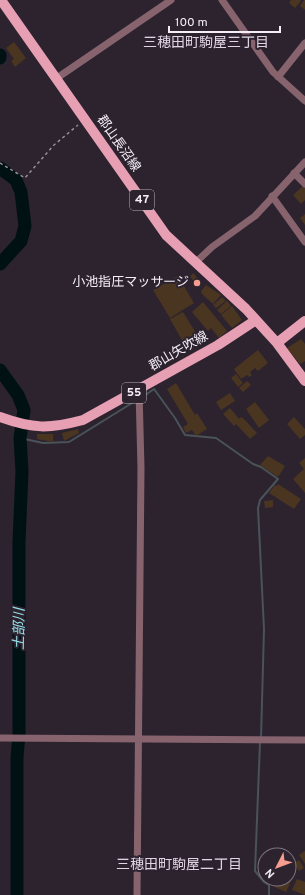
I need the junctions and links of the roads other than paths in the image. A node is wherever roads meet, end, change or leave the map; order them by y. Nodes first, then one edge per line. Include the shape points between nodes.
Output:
1 (1, 0) edge
2 (170, 0) edge
3 (222, 0) edge
4 (305, 43) edge
5 (278, 77) junction
6 (57, 78) junction
7 (305, 101) edge
8 (305, 162) edge
9 (294, 173) junction
10 (305, 184) edge
11 (272, 196) junction
12 (305, 242) edge
13 (194, 263) junction
14 (256, 320) junction
15 (305, 321) edge
16 (277, 343) junction
17 (305, 381) edge
18 (139, 390) junction
19 (0, 417) edge
20 (0, 738) edge
21 (138, 740) junction
22 (305, 740) edge
23 (137, 895) edge

1 - 6 main road, 郡山長沼線 / 47
2 - 6 street
3 - 5 street
4 - 5 street
5 - 7 street
6 - 13 main road, 郡山長沼線 / 47 via 166,235
8 - 9 street
9 - 10 street
9 - 11 street
11 - 12 street
11 - 13 street via 255,216
13 - 14 main road, 郡山長沼線 / 47
14 - 16 main road, 郡山長沼線 / 47
14 - 18 main road, 郡山矢吹線 / 55
15 - 16 main road
16 - 17 main road, 郡山長沼線 / 47
18 - 19 main road, 郡山矢吹線 / 55 via 83,420 59,426 30,425
18 - 21 street via 141,468
20 - 21 street
21 - 22 street
21 - 23 street

